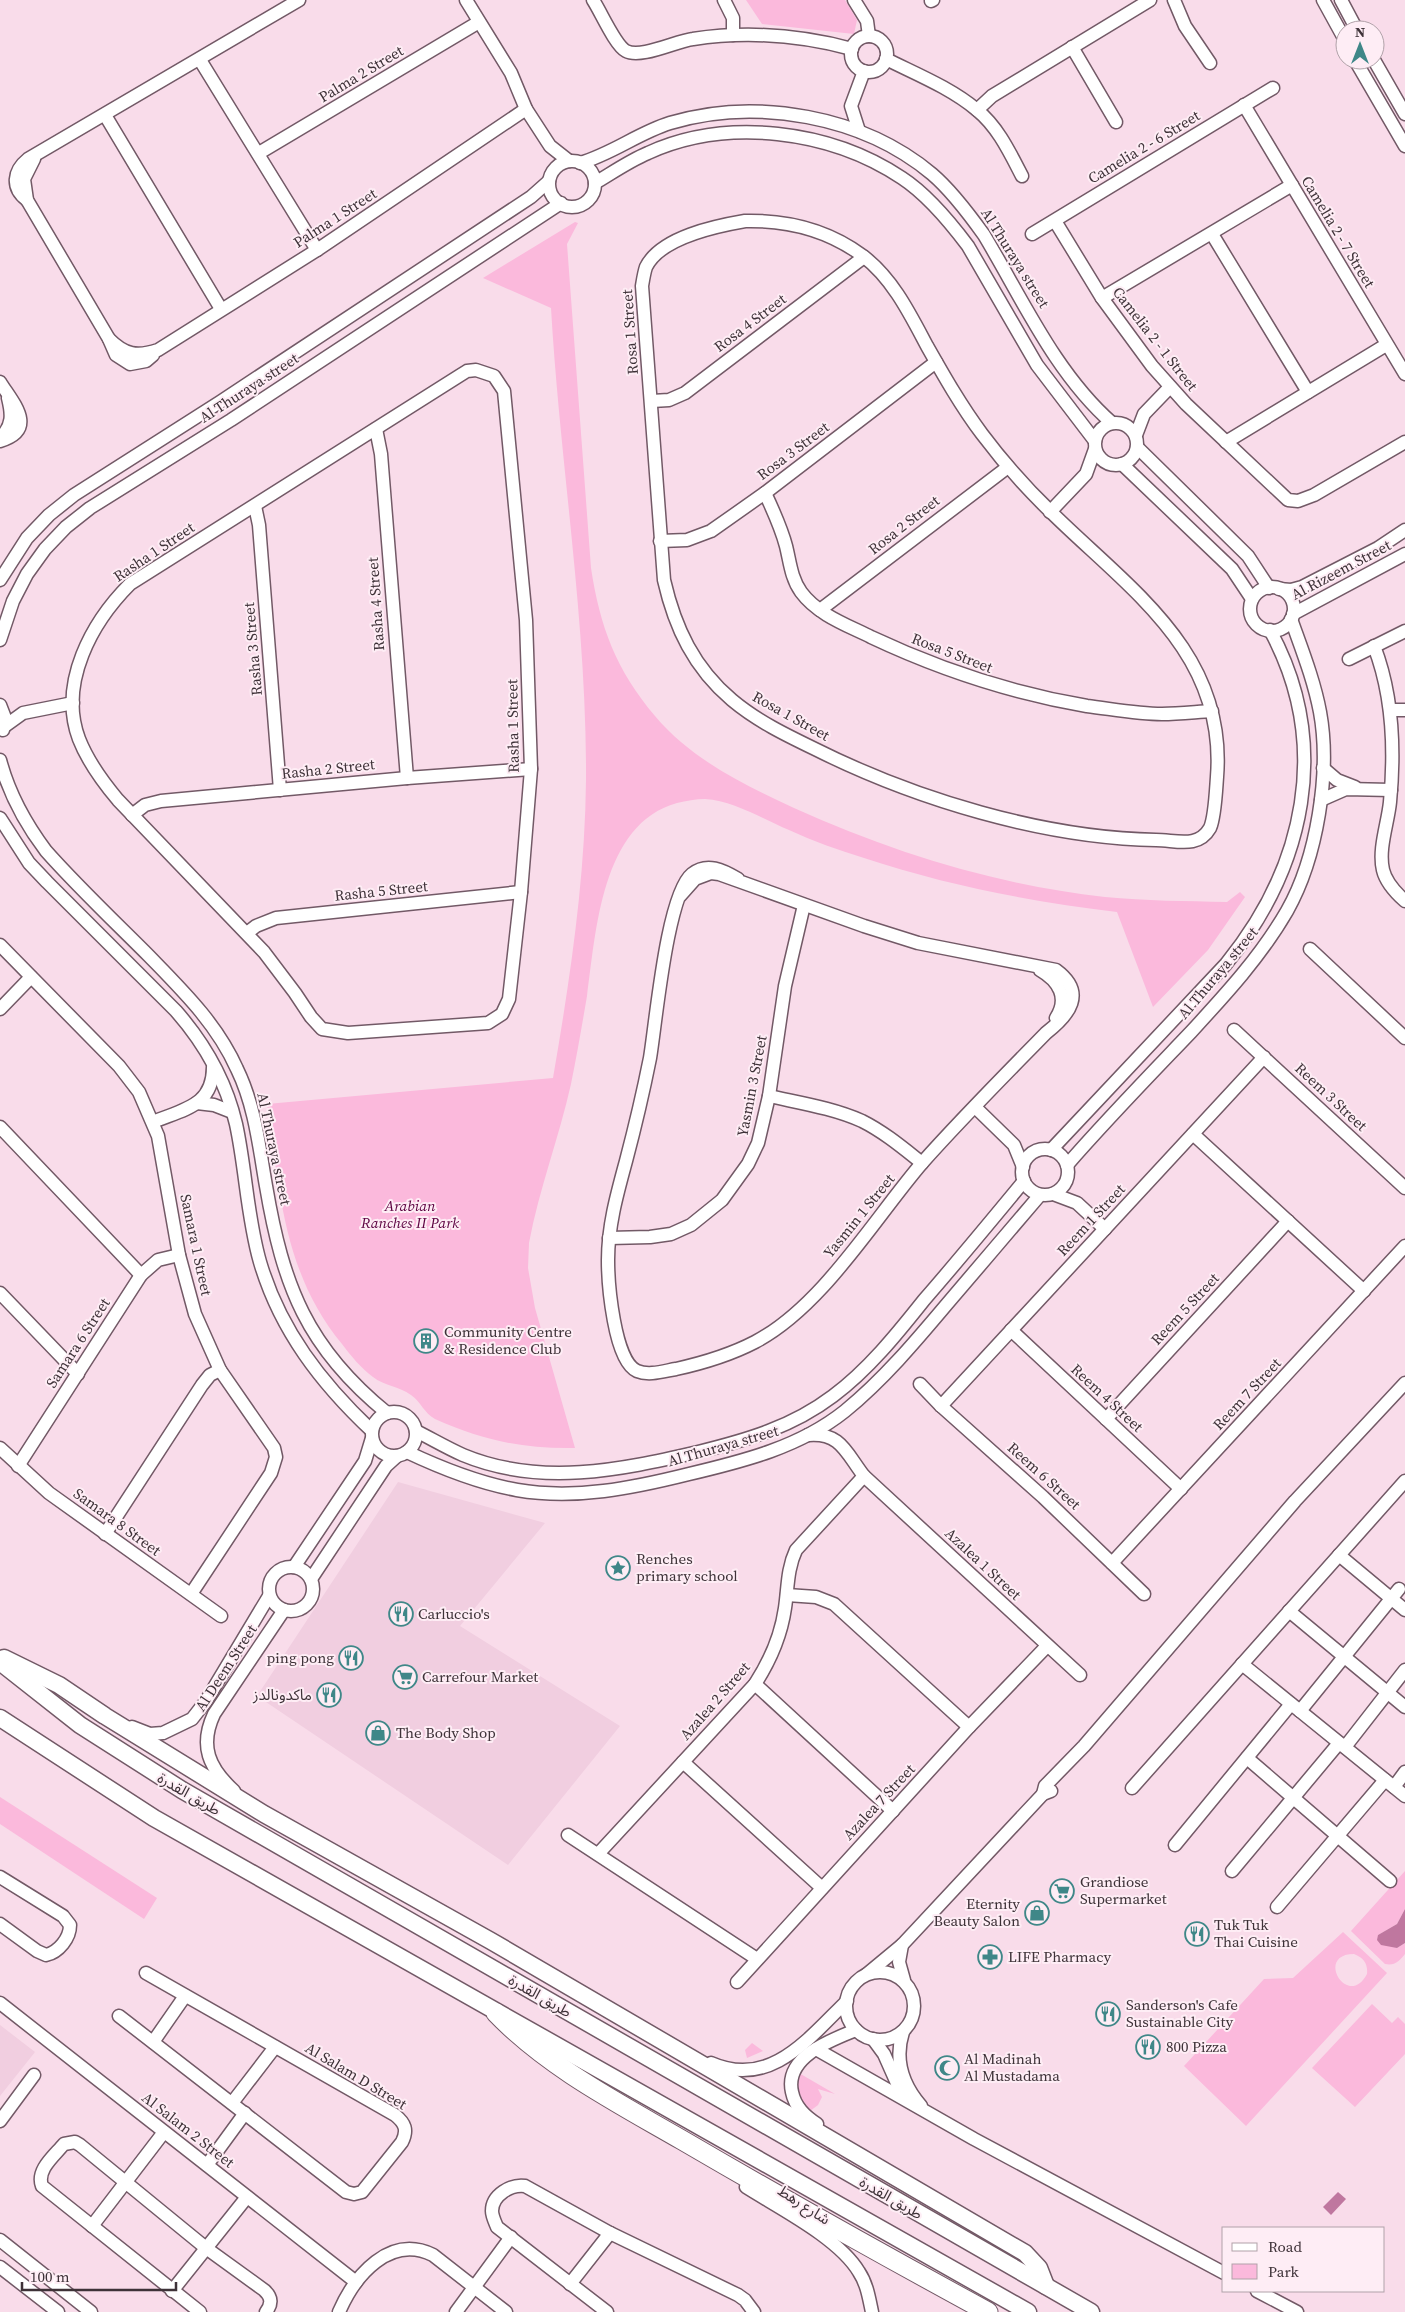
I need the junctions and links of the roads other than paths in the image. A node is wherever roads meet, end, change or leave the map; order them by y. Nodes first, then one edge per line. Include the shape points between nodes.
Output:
1 (299, 0) edge
2 (466, 0) edge
3 (593, 0) edge
4 (724, 0) edge
5 (854, 0) edge
6 (1150, 0) edge
7 (1174, 0) edge
8 (1323, 0) edge
9 (1341, 0) edge
10 (1352, 20) edge
11 (479, 22) junction
12 (1335, 22) edge
13 (733, 35) junction
14 (869, 36) junction
15 (1072, 47) junction
16 (852, 48) junction
17 (886, 59) junction
18 (200, 60) junction
19 (1210, 63) dead end
20 (864, 70) junction
21 (1362, 70) edge
22 (1380, 70) edge
23 (1274, 88) dead end
24 (1244, 105) junction
25 (851, 106) junction
26 (526, 109) junction
27 (977, 110) junction
28 (1405, 114) edge
29 (105, 116) junction
30 (831, 122) junction
31 (1116, 122) dead end
32 (858, 132) junction
33 (550, 146) junction
34 (1405, 146) edge
35 (259, 153) junction
36 (574, 162) junction
37 (551, 176) junction
38 (1022, 176) dead end
39 (595, 183) junction
40 (1292, 185) junction
41 (561, 204) junction
42 (1055, 221) junction
43 (1032, 234) dead end
44 (1212, 234) junction
45 (317, 250) junction
46 (864, 257) junction
47 (1102, 298) junction
48 (222, 309) junction
49 (1386, 345) junction
50 (936, 362) junction
51 (1405, 374) edge
52 (0, 382) edge
53 (1170, 387) junction
54 (1308, 392) junction
55 (652, 401) junction
56 (1144, 414) junction
57 (1117, 423) junction
58 (376, 429) junction
59 (0, 440) edge
60 (1137, 441) junction
61 (1226, 442) junction
62 (1405, 442) edge
63 (1095, 445) junction
64 (1117, 465) junction
65 (1008, 466) junction
66 (1086, 474) junction
67 (765, 493) junction
68 (255, 506) junction
69 (1050, 512) junction
70 (1405, 530) edge
71 (660, 541) junction
72 (1378, 548) junction
73 (1405, 554) edge
74 (1348, 563) junction
75 (1386, 564) junction
76 (1356, 579) junction
77 (0, 580) edge
78 (1274, 588) junction
79 (1252, 599) junction
80 (820, 610) junction
81 (1292, 616) junction
82 (1270, 630) junction
83 (1405, 630) edge
84 (0, 640) edge
85 (1374, 646) junction
86 (1349, 659) dead end
87 (73, 703) junction
88 (0, 704) edge
89 (1390, 710) junction
90 (1405, 710) edge
91 (1212, 711) junction
92 (23, 712) junction
93 (2, 730) edge
94 (0, 760) edge
95 (1323, 768) junction
96 (531, 769) junction
97 (407, 778) junction
98 (1355, 787) junction
99 (280, 790) junction
100 (1391, 790) junction
101 (1321, 800) junction
102 (132, 815) junction
103 (0, 818) edge
104 (522, 892) junction
105 (1405, 901) edge
106 (804, 905) junction
107 (247, 933) junction
108 (0, 945) edge
109 (1310, 949) dead end
110 (31, 977) junction
111 (0, 1009) edge
112 (1234, 1030) dead end
113 (1405, 1038) edge
114 (1264, 1057) junction
115 (213, 1062) junction
116 (769, 1096) junction
117 (197, 1103) junction
118 (976, 1107) junction
119 (232, 1112) junction
120 (153, 1122) junction
121 (0, 1127) edge
122 (1193, 1134) junction
123 (1014, 1145) junction
124 (1045, 1150) junction
125 (922, 1163) junction
126 (1023, 1168) junction
127 (1068, 1171) junction
128 (1024, 1181) junction
129 (1405, 1188) edge
130 (1053, 1194) junction
131 (1040, 1195) junction
132 (1077, 1202) junction
133 (1288, 1221) junction
134 (1105, 1228) junction
135 (609, 1238) junction
136 (1405, 1246) edge
137 (179, 1256) junction
138 (142, 1275) junction
139 (1364, 1290) junction
140 (0, 1293) edge
141 (1011, 1330) junction
142 (220, 1370) junction
143 (78, 1374) junction
144 (1405, 1383) edge
145 (920, 1384) dead end
146 (941, 1406) junction
147 (844, 1412) junction
148 (387, 1413) junction
149 (1106, 1419) junction
150 (416, 1431) junction
151 (372, 1435) junction
152 (808, 1435) junction
153 (835, 1438) junction
154 (0, 1448) edge
155 (402, 1454) junction
156 (18, 1466) junction
157 (864, 1476) junction
158 (1405, 1481) edge
159 (1181, 1489) junction
160 (342, 1496) junction
161 (359, 1507) junction
162 (105, 1534) junction
163 (316, 1537) junction
164 (333, 1548) junction
165 (1339, 1556) junction
166 (1112, 1563) junction
167 (294, 1567) junction
168 (311, 1579) junction
169 (191, 1594) junction
170 (1144, 1594) dead end
171 (1395, 1594) junction
172 (787, 1595) junction
173 (269, 1596) junction
174 (284, 1610) junction
175 (1405, 1610) edge
176 (1289, 1612) junction
177 (220, 1616) dead end
178 (1047, 1646) junction
179 (0, 1657) edge
180 (1344, 1657) junction
181 (0, 1662) edge
182 (1242, 1664) junction
183 (1405, 1670) edge
184 (1080, 1676) dead end
185 (755, 1684) junction
186 (1388, 1693) junction
187 (1295, 1707) junction
188 (1405, 1707) edge
189 (105, 1716) junction
190 (0, 1718) edge
191 (970, 1727) junction
192 (1342, 1745) junction
193 (1247, 1758) junction
194 (683, 1762) junction
195 (1405, 1772) edge
196 (1389, 1783) junction
197 (1132, 1788) dead end
198 (1405, 1796) edge
199 (1293, 1798) junction
200 (893, 1811) junction
201 (264, 1814) junction
202 (568, 1835) dead end
203 (1339, 1836) junction
204 (1175, 1844) dead end
205 (598, 1854) junction
206 (1232, 1871) dead end
207 (0, 1877) edge
208 (1390, 1881) dead end
209 (822, 1888) junction
210 (1277, 1907) dead end
211 (0, 1924) edge
212 (902, 1945) junction
213 (757, 1959) junction
214 (146, 1973) dead end
215 (867, 1974) junction
216 (904, 1980) junction
217 (737, 1982) dead end
218 (185, 1996) junction
219 (847, 2001) junction
220 (0, 2003) edge
221 (496, 2013) junction
222 (119, 2016) dead end
223 (856, 2030) junction
224 (903, 2032) junction
225 (873, 2039) junction
226 (153, 2042) junction
227 (275, 2048) junction
228 (672, 2048) junction
229 (816, 2049) junction
230 (34, 2075) dead end
231 (909, 2102) junction
232 (232, 2103) junction
233 (245, 2113) junction
234 (928, 2113) junction
235 (0, 2121) edge
236 (164, 2132) junction
237 (692, 2146) junction
238 (850, 2150) junction
239 (207, 2165) junction
240 (127, 2182) junction
241 (247, 2197) junction
242 (92, 2226) junction
243 (610, 2233) junction
244 (511, 2238) junction
245 (0, 2240) edge
246 (206, 2248) junction
247 (0, 2266) edge
248 (1222, 2271) edge
249 (356, 2282) junction
250 (570, 2284) junction
251 (1046, 2286) junction
252 (476, 2288) junction
253 (172, 2291) junction
254 (1259, 2292) edge
255 (338, 2310) edge
256 (58, 2312) edge
257 (91, 2312) edge
258 (200, 2312) edge
259 (266, 2312) edge
260 (456, 2312) edge
261 (506, 2312) edge
262 (607, 2312) edge
263 (754, 2312) edge
264 (872, 2312) edge
265 (988, 2312) edge
266 (1028, 2312) edge
267 (1091, 2312) edge
268 (1297, 2312) edge

1 - 18 street, Palma 1 Street
2 - 11 street
3 - 13 street via 622,48 631,53 690,39
4 - 13 street via 733,18
5 - 14 street via 867,21
6 - 15 street
7 - 19 street via 1185,26
8 - 12 street
9 - 10 street
11 - 26 street via 511,72
11 - 35 street, Palma 2 Street
13 - 16 street via 791,37
14 - 16 street via 858,39
14 - 17 street via 876,37 885,46
15 - 27 street via 992,96
15 - 31 street
16 - 20 street via 855,64
17 - 20 street via 875,70
17 - 27 street
18 - 29 street, Palma 1 Street
18 - 35 street
20 - 25 street
21 - 34 street
22 - 28 street
23 - 24 street, Camelia 2 - 6 Street
24 - 40 street, Camelia 2 - 7 Street
24 - 42 street, Camelia 2 - 6 Street
25 - 30 street
25 - 32 street
26 - 33 street
26 - 45 street, Palma 1 Street
27 - 38 street via 1005,143
29 - 48 street
29 - 48 street, Palma 1 Street via 22,164 15,178 19,193 28,200 109,339 121,350 134,355 158,350
30 - 32 street, Al Thuraya street
30 - 36 street, Al Thuraya street via 777,114 741,112 706,115 650,130 601,156
32 - 57 street, Al Thuraya street via 916,162 954,197 984,235 1055,354 1095,406
33 - 36 street
33 - 37 street
35 - 45 street
36 - 37 street via 557,166
36 - 39 street via 590,171
37 - 41 street via 551,194
37 - 77 street, Al Thuraya street via 531,197 74,495 27,538
39 - 41 street via 594,191 584,203 576,206
39 - 63 street via 648,153 708,135 734,133 804,138 856,153 881,165 920,192 968,246 1037,365
40 - 44 street
40 - 49 street, Camelia 2 - 7 Street
41 - 84 street, Al Thuraya street via 231,420 90,508 50,543 27,574 12,601
42 - 43 street, Camelia 2 - 6 Street
42 - 47 street, Camelia 2 - 1 Street
44 - 47 street
44 - 54 street
45 - 48 street, Palma 1 Street
46 - 50 street, Rosa 1 Street via 899,296
46 - 55 street, Rosa 4 Street via 685,393 669,400
46 - 55 street, Rosa 1 Street via 830,236 794,224 770,221 721,225 698,231 665,248 647,266 642,286
47 - 53 street, Camelia 2 - 1 Street
49 - 51 street, Camelia 2 - 7 Street
49 - 54 street
50 - 65 street, Rosa 1 Street via 969,416
50 - 67 street, Rosa 3 Street
52 - 59 street via 18,406 20,420 15,433
53 - 56 street
53 - 61 street, Camelia 2 - 1 Street
54 - 61 street
55 - 71 street, Rosa 1 Street
56 - 57 street
56 - 60 street
57 - 60 street via 1130,427
57 - 63 street via 1100,429
58 - 68 street, Rasha 1 Street
58 - 96 street, Rasha 1 Street via 467,371 486,371 500,382 504,391 526,620
58 - 97 street, Rasha 4 Street via 381,454
60 - 64 street via 1130,460
60 - 78 street via 1248,556
61 - 62 street, Camelia 2 - 1 Street via 1282,496 1293,501 1314,496
63 - 64 street via 1099,458
63 - 66 street
64 - 66 street
64 - 79 street via 1135,475 1232,569
65 - 69 street, Rosa 1 Street
65 - 80 street, Rosa 2 Street
66 - 69 street
67 - 71 street, Rosa 3 Street via 700,537
67 - 80 street, Rosa 5 Street via 780,529 794,579
68 - 87 street, Rasha 1 Street via 130,584 110,604 84,654 75,680
68 - 99 street, Rasha 3 Street via 260,534
69 - 91 street, Rosa 1 Street via 1173,632 1202,680
70 - 72 street, Al Rizeem Street
71 - 91 street, Rosa 1 Street via 670,608 694,659 712,682 762,721 887,782 941,801 1058,828 1137,840 1186,836 1198,829 1214,800 1218,760
72 - 74 street, Al Rizeem Street
72 - 75 street
73 - 75 street, Al Rizeem Street
74 - 76 street
74 - 78 street, Al Rizeem Street via 1296,589
75 - 76 street, Al Rizeem Street
76 - 81 street, Al Rizeem Street
78 - 79 street via 1259,591
78 - 81 street via 1291,599
79 - 82 street via 1250,610 1253,620
80 - 91 street, Rosa 5 Street via 904,653 990,685 1106,709 1162,714
81 - 82 street via 1284,626
81 - 95 street, Al Thuraya street via 1320,714
82 - 124 street, Al Thuraya street via 1292,682 1303,739 1299,812 1278,884 1246,940 1226,964
83 - 85 street
85 - 86 street
85 - 89 street
87 - 92 street
87 - 102 street, Rasha 1 Street via 78,737 87,757 99,778
88 - 92 street
88 - 93 street via 5,718
89 - 90 street
89 - 100 street
92 - 93 street
94 - 148 street, Al Thuraya street via 18,809 46,851 192,1000 225,1044 250,1103 275,1239 298,1303 340,1370
95 - 98 street via 1337,780
95 - 101 street, Al Thuraya street
96 - 97 street, Rasha 2 Street
96 - 104 street, Rasha 1 Street
97 - 99 street, Rasha 2 Street
98 - 100 street
98 - 101 street via 1337,791
99 - 102 street, Rasha 2 Street via 161,801 145,805
100 - 105 street via 1383,872
101 - 127 street, Al Thuraya street via 1317,826 1300,882 1274,932 1244,973
102 - 107 street, Rasha 1 Street
103 - 115 street via 29,862 176,1011
104 - 107 street, Rasha 5 Street via 276,918
104 - 107 street, Rasha 1 Street via 509,999 496,1020 480,1024 372,1032 338,1038 321,1035 308,1022 295,993
106 - 116 street, Yasmin 3 Street via 785,986
106 - 118 street, Yasmin 1 Street via 918,942 1030,964 1057,982 1062,992 1059,1014 1046,1033
106 - 135 street, Yasmin 1 Street via 718,868 700,869 686,880 666,946 646,1077
108 - 110 street, Samara 1 Street
109 - 113 street
110 - 111 street
110 - 120 street, Samara 1 Street via 119,1066 139,1092
112 - 114 street, Reem 3 Street
114 - 122 street, Reem 1 Street
114 - 129 street, Reem 3 Street
115 - 117 street via 211,1087
115 - 119 street
116 - 125 street via 862,1121
116 - 135 street, Yasmin 3 Street via 755,1150 735,1185 722,1200 690,1225 672,1234
117 - 119 street
117 - 120 street
118 - 123 street
118 - 125 street, Yasmin 1 Street
119 - 151 street via 253,1234 268,1287 303,1354
120 - 137 street, Samara 1 Street
121 - 138 street
122 - 133 street
122 - 134 street, Reem 1 Street
123 - 124 street
123 - 126 street
124 - 126 street via 1028,1157
124 - 127 street via 1064,1158
125 - 135 street, Yasmin 1 Street via 831,1276 785,1322 757,1342 645,1379 631,1375 622,1363 610,1289
126 - 128 street
127 - 130 street via 1066,1184
127 - 132 street
128 - 131 street
128 - 150 street, Al Thuraya street via 902,1327 856,1376 827,1400 782,1427 753,1438 652,1462 580,1474 522,1470 492,1464 464,1455
130 - 131 street
130 - 132 street
131 - 147 street, Al Thuraya street via 917,1340 873,1387
132 - 134 street
133 - 139 street
133 - 149 street, Reem 5 Street
134 - 141 street, Reem 1 Street
136 - 139 street, Reem 7 Street
137 - 138 street, Samara 6 Street via 158,1260
137 - 142 street, Samara 1 Street via 195,1314
138 - 143 street, Samara 6 Street
139 - 159 street, Reem 7 Street
140 - 143 street
141 - 146 street, Reem 1 Street
141 - 149 street, Reem 4 Street
142 - 162 street via 206,1380
142 - 169 street, Samara 1 Street via 270,1441 276,1457 270,1473
143 - 156 street, Samara 6 Street
144 - 212 street via 1045,1786 1043,1794
145 - 146 street, Reem 6 Street
146 - 166 street, Reem 6 Street
147 - 152 street, Al Thuraya street
147 - 153 street
148 - 150 street via 409,1418
148 - 151 street via 377,1420
149 - 159 street, Reem 4 Street
150 - 155 street via 416,1439
151 - 155 street via 374,1445 384,1454
151 - 160 street via 368,1454
152 - 153 street
152 - 155 street, Al Thuraya street via 727,1465 618,1490 574,1494 537,1493 486,1484
153 - 157 street, Azalea 1 Street
154 - 156 street, Samara 8 Street
155 - 161 street via 386,1466
156 - 162 street, Samara 8 Street
157 - 172 street, Azalea 2 Street via 796,1550 790,1564
157 - 178 street, Azalea 1 Street
158 - 165 street
159 - 166 street, Reem 7 Street
160 - 161 street
160 - 163 street
161 - 164 street
162 - 169 street, Samara 8 Street
163 - 164 street
163 - 167 street
164 - 168 street
165 - 171 street
165 - 176 street
166 - 170 street, Reem 6 Street
167 - 168 street
167 - 173 street via 274,1576
168 - 174 street via 313,1594 307,1605 294,1611
169 - 177 street, Samara 8 Street
171 - 175 street
171 - 180 street
172 - 185 street, Azalea 2 Street via 778,1640
172 - 191 street via 816,1597 834,1604
173 - 174 street
173 - 189 street, Al Deem Street via 192,1719 176,1728 150,1734
174 - 201 street, Al Deem Street via 207,1728 209,1758 219,1775
176 - 180 street
176 - 182 street
178 - 184 street, Azalea 1 Street
178 - 191 street, Azalea 7 Street
179 - 189 main road via 59,1685
180 - 186 street
180 - 187 street
181 - 251 main road, طريق القدرة via 87,1730 182,1790
182 - 187 street
182 - 197 street
183 - 186 street
185 - 194 street, Azalea 2 Street
185 - 200 street
186 - 188 street
186 - 192 street
187 - 192 street
187 - 193 street
189 - 201 main road
190 - 221 main road via 154,1818
191 - 200 street, Azalea 7 Street
192 - 196 street
192 - 199 street
193 - 199 street
193 - 204 street
194 - 205 street, Azalea 2 Street
194 - 209 street
195 - 196 street
196 - 198 street
196 - 203 street
199 - 203 street
199 - 206 street
200 - 209 street, Azalea 7 Street
201 - 228 main road via 491,1941
202 - 205 street
203 - 208 street
203 - 210 street
205 - 213 street
207 - 211 street via 68,1920 70,1931 56,1951 46,1955
209 - 213 street, Azalea 7 Street
212 - 215 street
212 - 216 street via 900,1962
213 - 217 street, Azalea 7 Street
214 - 218 street, Al Salam D Street
215 - 216 street via 886,1972
215 - 219 street via 853,1985
216 - 224 street via 914,1999 914,2011
218 - 226 street
218 - 227 street, Al Salam D Street
219 - 223 street via 848,2016
219 - 228 street via 790,2053 757,2070 740,2072 724,2068 684,2048
220 - 236 street, Al Salam 2 Street
221 - 237 highway via 548,2058
221 - 266 main road
222 - 226 street, Al Salam D Street
223 - 225 street
223 - 229 street
224 - 225 street via 884,2040
224 - 234 street via 898,2051 901,2071 911,2093
225 - 231 street
226 - 232 street, Al Salam D Street
227 - 232 street
227 - 233 street, Al Salam D Street via 395,2115 402,2120 405,2136 369,2185 354,2194 346,2192
228 - 238 main road
229 - 231 street
229 - 238 street via 795,2069 791,2088 793,2098 804,2114 845,2141
230 - 235 street
231 - 234 street
232 - 233 street, Al Salam D Street
233 - 239 street
234 - 248 street
236 - 239 street, Al Salam 2 Street
236 - 240 street
237 - 264 street, شارع رهط via 716,2168 829,2240 846,2255 860,2272
237 - 265 highway
238 - 251 main road via 1025,2253 1039,2268
239 - 241 street, Al Salam 2 Street
240 - 242 street
240 - 242 street via 75,2142 64,2144 41,2173 42,2186
240 - 246 street
241 - 246 street
241 - 249 street, Al Salam 2 Street
242 - 253 street
243 - 244 street via 518,2185 504,2192 493,2205 492,2212 497,2227
243 - 250 street
243 - 263 street via 738,2295
244 - 250 street
244 - 252 street
245 - 257 street
246 - 253 street
246 - 259 street via 269,2294 270,2305
247 - 256 street
249 - 252 street via 384,2256 397,2249 409,2249 433,2255
249 - 255 street
250 - 262 street
251 - 267 main road, طريق القدرة
252 - 260 street
252 - 261 street
253 - 258 street
254 - 268 street

